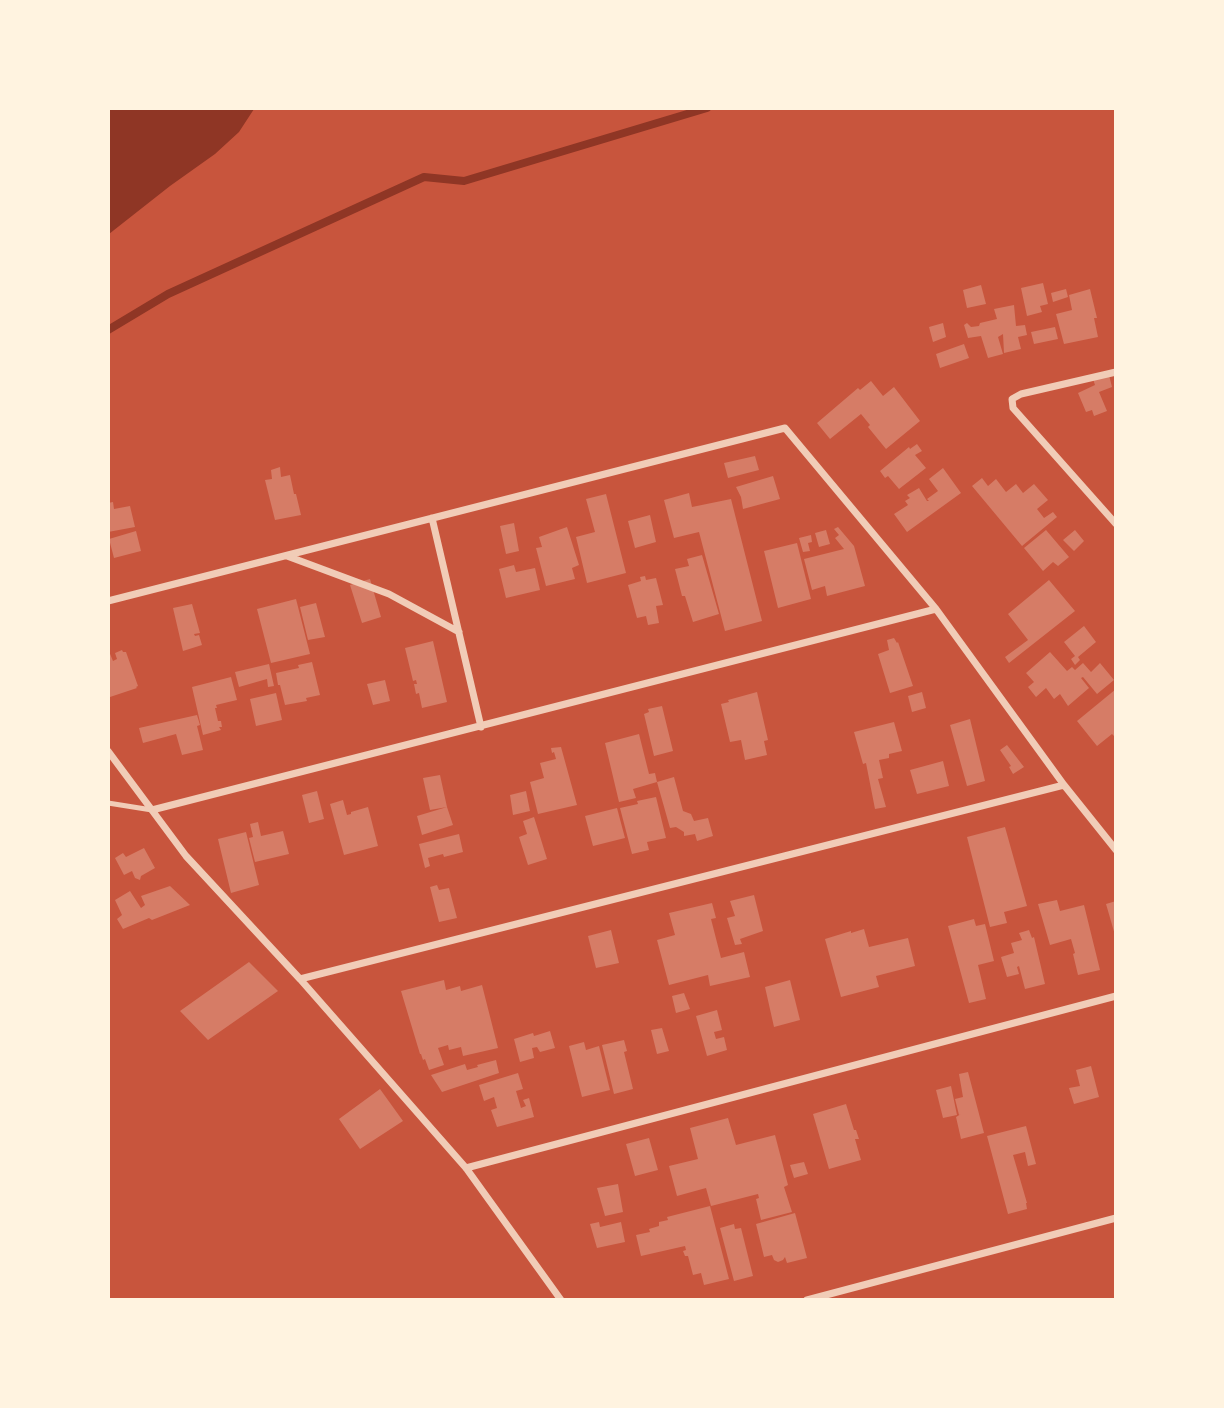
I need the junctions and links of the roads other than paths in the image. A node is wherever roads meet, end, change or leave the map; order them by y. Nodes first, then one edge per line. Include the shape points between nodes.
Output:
1 (1115, 372) edge
2 (432, 518) junction
3 (1115, 524) edge
4 (286, 555) junction
5 (108, 601) edge
6 (936, 609) junction
7 (459, 632) junction
8 (481, 727) junction
9 (108, 751) edge
10 (1064, 785) junction
11 (108, 803) edge
12 (152, 810) junction
13 (1115, 849) edge
14 (300, 979) junction
15 (1115, 996) edge
16 (466, 1168) junction
17 (1115, 1218) edge
18 (561, 1300) edge
19 (807, 1300) edge

1 - 3 street via 1012,399 1013,408
2 - 4 street
2 - 6 street via 785,428
2 - 7 street
4 - 5 street
4 - 7 street via 389,594
6 - 8 street
6 - 10 street
7 - 8 street
8 - 12 street
9 - 12 street
10 - 13 street
10 - 14 street
11 - 12 lane
12 - 14 street via 186,856
14 - 16 street
15 - 16 street
16 - 18 street
17 - 19 street

